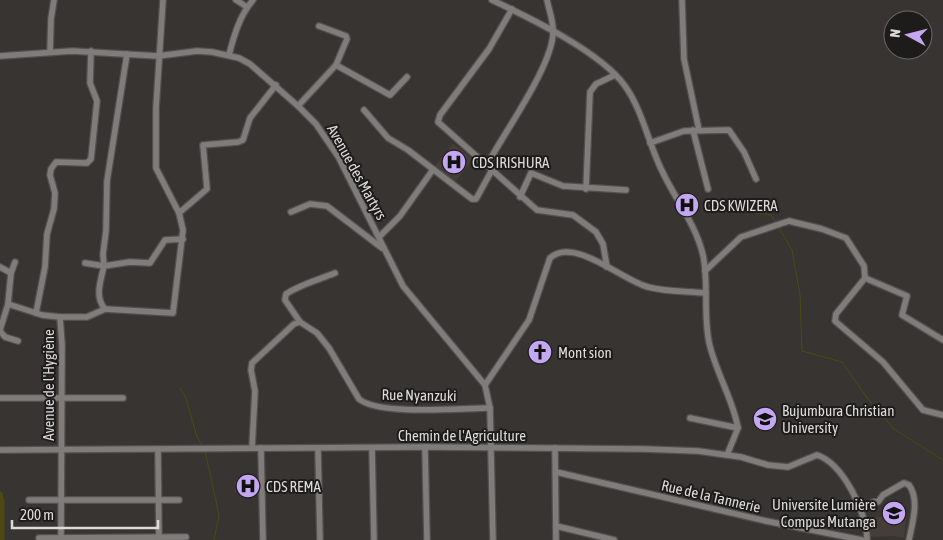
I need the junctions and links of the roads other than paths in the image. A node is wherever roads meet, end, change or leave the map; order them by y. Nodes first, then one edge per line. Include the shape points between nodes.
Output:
1 (54, 0) edge
2 (163, 0) edge
3 (236, 0) edge
4 (253, 0) edge
5 (492, 0) edge
6 (547, 0) edge
7 (682, 0) edge
8 (247, 7) junction
9 (512, 9) junction
10 (320, 26) dead end
11 (554, 32) junction
12 (92, 51) junction
13 (50, 52) junction
14 (128, 54) junction
15 (229, 55) junction
16 (0, 56) edge
17 (158, 56) junction
18 (336, 65) junction
19 (615, 75) junction
20 (407, 77) dead end
21 (276, 85) junction
22 (298, 106) junction
23 (364, 110) dead end
24 (696, 130) junction
25 (650, 143) junction
26 (490, 167) junction
27 (432, 170) junction
28 (756, 180) dead end
29 (586, 189) junction
30 (708, 189) dead end
31 (626, 190) dead end
32 (520, 198) junction
33 (291, 212) dead end
34 (179, 213) junction
35 (379, 237) junction
36 (183, 239) junction
37 (382, 248) junction
38 (15, 262) dead end
39 (85, 263) dead end
40 (104, 266) junction
41 (0, 267) edge
42 (606, 267) junction
43 (705, 270) junction
44 (11, 273) junction
45 (335, 273) dead end
46 (865, 278) junction
47 (706, 293) junction
48 (8, 304) junction
49 (104, 309) junction
50 (36, 313) junction
51 (60, 317) junction
52 (300, 322) junction
53 (0, 331) edge
54 (943, 340) edge
55 (18, 341) dead end
56 (485, 385) junction
57 (0, 398) edge
58 (60, 398) junction
59 (123, 398) dead end
60 (490, 408) junction
61 (943, 415) edge
62 (690, 418) dead end
63 (738, 428) junction
64 (252, 448) junction
65 (261, 448) junction
66 (318, 448) junction
67 (372, 448) junction
68 (424, 448) junction
69 (490, 448) junction
70 (555, 448) junction
71 (0, 450) edge
72 (61, 450) junction
73 (158, 450) junction
74 (727, 455) junction
75 (556, 472) junction
76 (29, 500) dead end
77 (179, 500) dead end
78 (60, 501) junction
79 (159, 501) junction
80 (861, 508) junction
81 (556, 526) junction
82 (186, 537) dead end
83 (39, 538) dead end
84 (159, 538) edge
85 (61, 539) edge
86 (263, 540) edge
87 (320, 540) edge
88 (374, 540) edge
89 (427, 540) edge
90 (493, 540) edge
91 (556, 540) edge
92 (614, 540) edge
93 (862, 540) edge
94 (867, 540) edge
95 (909, 540) edge

1 - 13 street
2 - 17 street
3 - 8 street
4 - 8 street
5 - 9 street
6 - 11 street
7 - 24 street via 684,59
8 - 15 street
9 - 11 street
9 - 26 street via 489,49 438,118 439,126
10 - 18 street via 346,36
11 - 19 street
11 - 26 street via 548,55
12 - 13 street, Avenue des Martyrs
12 - 14 street, Avenue des Martyrs
12 - 50 street, Avenue de l'Hygiène via 90,83 97,101 91,159 87,163 56,162 51,169 54,209 46,234 45,267
13 - 16 street, Avenue des Martyrs
14 - 17 street, Avenue des Martyrs
14 - 40 street via 107,181
15 - 17 street, Avenue des Martyrs via 197,51
15 - 21 street, Avenue des Martyrs via 250,64
17 - 34 street via 156,168
18 - 20 street via 390,95
18 - 22 street
19 - 25 street via 632,97
19 - 29 street via 596,84 590,92
21 - 22 street, Avenue des Martyrs
21 - 34 street via 250,118 243,140 203,145 208,189
22 - 35 street, Avenue des Martyrs via 327,139
23 - 27 street via 388,138
24 - 25 street via 684,130
24 - 28 street via 724,129 733,132
24 - 30 street
25 - 43 street via 698,239
26 - 27 street via 475,200
26 - 32 street
27 - 35 street via 400,216
29 - 31 street
29 - 32 street via 562,186 531,173
32 - 42 street via 537,210 573,216 596,232 603,244
33 - 37 street via 310,204 327,206
34 - 36 street
35 - 37 street, Avenue des Martyrs
36 - 40 street via 165,240 150,263
36 - 49 street via 173,313
37 - 56 street, Avenue des Martyrs via 403,286
38 - 44 street
39 - 40 street
40 - 49 street via 98,294
41 - 44 street
42 - 47 street via 648,288
42 - 56 street via 597,260 566,252 558,252 550,258 529,320
43 - 46 street via 741,237 789,221 846,238 864,266
43 - 47 street
44 - 48 street
45 - 52 street via 286,294 285,300
46 - 54 street via 907,296 902,315
46 - 61 street via 836,314 835,321 882,362 923,410
47 - 63 street via 709,344
48 - 50 street
48 - 53 street
49 - 51 street via 87,317
50 - 51 street, Avenue de l'Hygiène
51 - 58 street, Avenue de l'Hygiène
52 - 60 street, Rue Nyanzuki via 317,333 329,348 365,405 386,409
52 - 64 street via 252,363 255,391
53 - 55 street via 5,337
56 - 60 street, Avenue des Martyrs
57 - 58 street
58 - 59 street
58 - 72 street, Avenue de l'Hygiène
60 - 69 street, Avenue des Martyrs
62 - 63 street
63 - 74 street
64 - 65 street, Chemin de l'Agriculture
64 - 73 street, Chemin de l'Agriculture
65 - 66 street, Chemin de l'Agriculture
65 - 86 street
66 - 67 street, Chemin de l'Agriculture
66 - 87 street
67 - 68 street, Chemin de l'Agriculture
67 - 88 street
68 - 69 street, Chemin de l'Agriculture
68 - 89 street
69 - 70 street, Chemin de l'Agriculture
69 - 90 street, Avenue des Martyrs
70 - 74 street, Chemin de l'Agriculture via 698,451
70 - 75 street
71 - 72 street, Chemin de l'Agriculture
72 - 73 street, Chemin de l'Agriculture
72 - 78 street, Avenue de l'Hygiène
73 - 79 street
74 - 80 street, Chemin de l'Agriculture via 788,467 820,456 844,479
75 - 81 street
75 - 93 street, Rue de la Tannerie
76 - 78 street
77 - 79 street
78 - 79 street
78 - 85 street, Avenue de l'Hygiène
79 - 84 street
80 - 94 street, Chemin de l'Agriculture
80 - 95 street via 878,502 883,495 904,483 909,485 914,496 914,512
81 - 91 street
81 - 92 street
82 - 84 street
83 - 85 street
84 - 85 street

